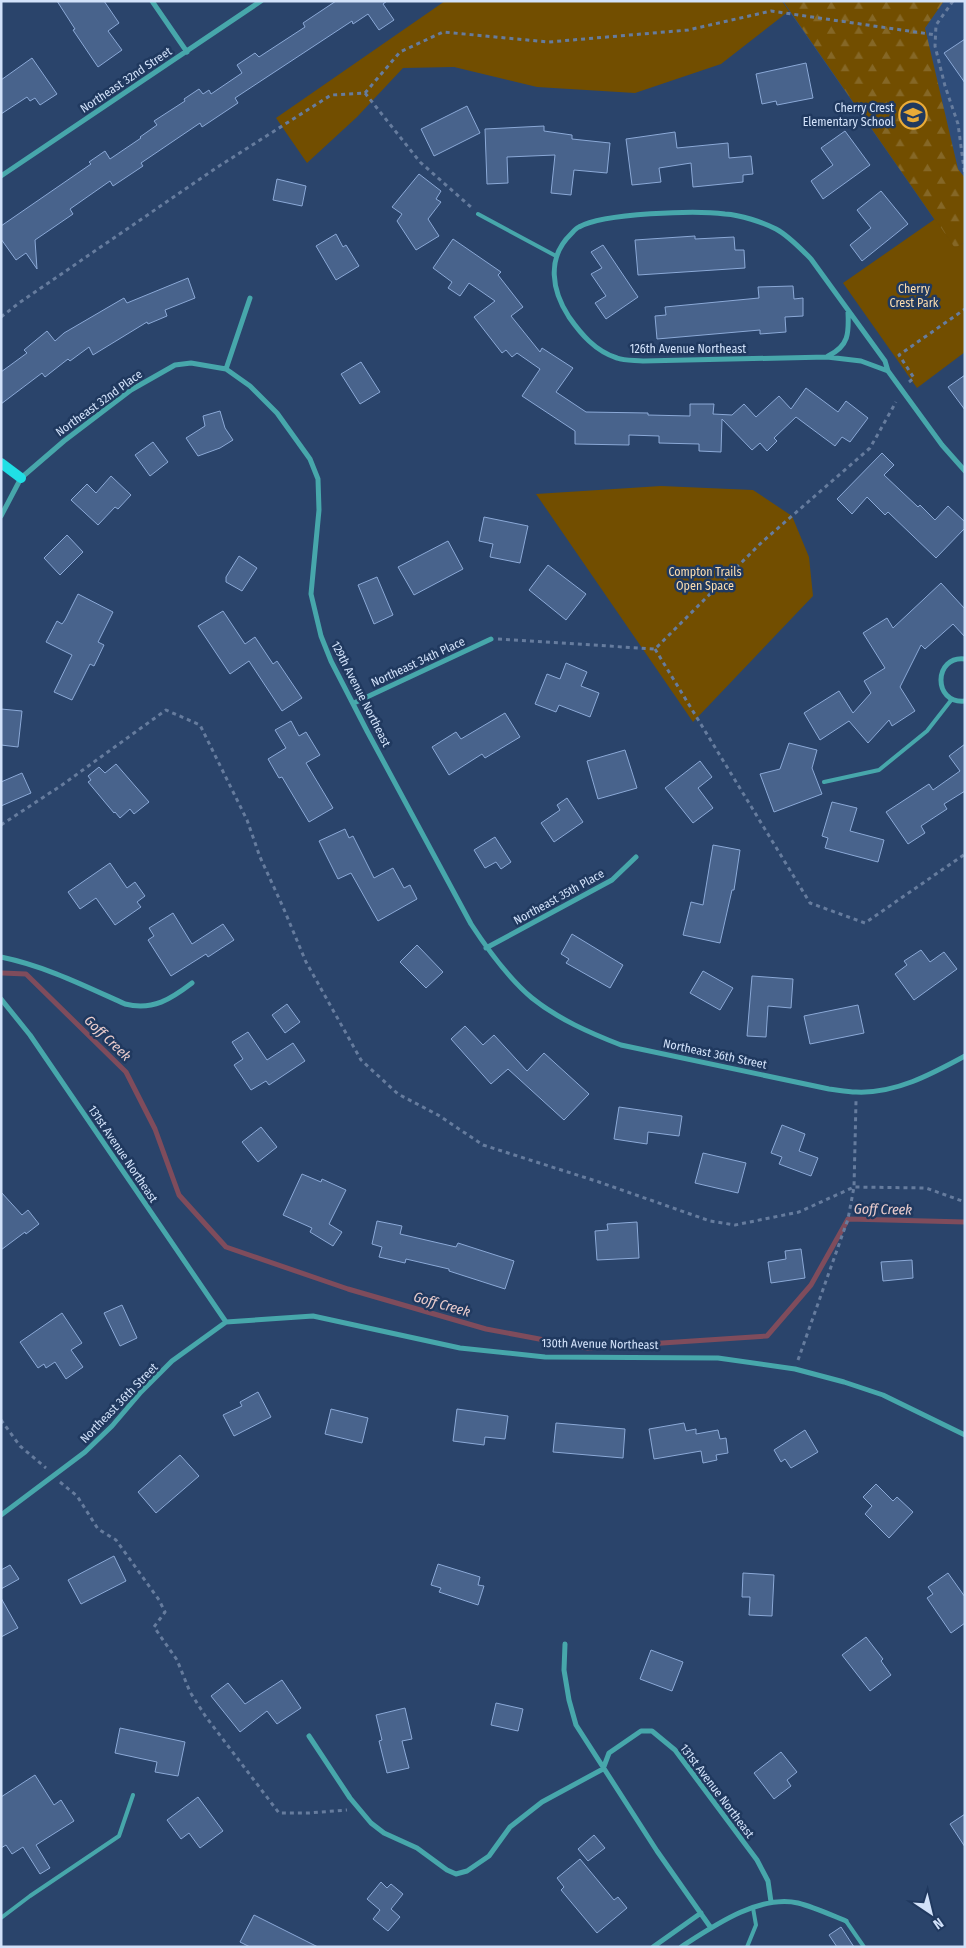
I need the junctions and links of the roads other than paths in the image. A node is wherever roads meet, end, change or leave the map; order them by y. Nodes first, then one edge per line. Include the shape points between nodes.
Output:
1 (152, 1) edge
2 (261, 1) edge
3 (187, 52) junction
4 (1, 176) edge
5 (478, 214) road end
6 (556, 256) junction
7 (250, 298) dead end
8 (848, 310) junction
9 (827, 356) junction
10 (226, 369) junction
11 (888, 372) junction
12 (1, 463) edge
13 (965, 471) edge
14 (21, 478) junction
15 (1, 516) edge
16 (491, 639) road end
17 (965, 659) edge
18 (952, 699) junction
19 (965, 701) edge
20 (354, 703) junction
21 (824, 782) dead end
22 (636, 857) dead end
23 (486, 948) junction
24 (1, 957) edge
25 (192, 983) dead end
26 (1, 999) edge
27 (965, 1056) edge
28 (226, 1322) junction
29 (965, 1435) edge
30 (1, 1515) edge
31 (565, 1644) dead end
32 (309, 1736) dead end
33 (603, 1769) junction
34 (133, 1795) dead end
35 (771, 1902) junction
36 (753, 1908) junction
37 (701, 1913) junction
38 (1, 1918) edge
39 (846, 1921) joint
40 (711, 1928) junction
41 (653, 1947) edge
42 (681, 1947) edge
43 (747, 1947) edge
44 (864, 1947) edge

1 - 3 street
2 - 3 street, Northeast 32nd Street
3 - 4 street, Northeast 32nd Street
5 - 6 lane
6 - 8 street, 126th Avenue Northeast via 563,241 579,227 605,218 694,212 726,214 776,229 798,246
6 - 9 street, 126th Avenue Northeast via 555,290 564,309 580,333 599,350 617,358 643,361
7 - 10 street
8 - 9 street via 846,341 838,351
8 - 11 street, 126th Avenue Northeast via 885,361
9 - 11 street, 126th Avenue Northeast via 861,361
10 - 14 street, Northeast 32nd Place via 191,363 175,365 157,374 64,441
10 - 20 street, 129th Avenue Northeast via 250,386 277,413 310,458 318,479 319,510 311,594 321,636
11 - 13 street, 126th Avenue Northeast
12 - 14 street
14 - 15 street, Northeast 32nd Place
16 - 20 street, Northeast 34th Place
17 - 18 street via 947,664 940,677 944,691
18 - 19 street
18 - 21 lane via 927,731 879,770
20 - 23 street, 129th Avenue Northeast
22 - 23 street, Northeast 35th Place via 612,880
23 - 27 street, Northeast 36th Street via 532,998 560,1017 621,1044 856,1092 908,1084
24 - 25 street via 55,973 137,1007 172,998
26 - 28 street, 131st Avenue Northeast via 30,1035
28 - 29 street, 130th Avenue Northeast via 312,1316 460,1348 545,1357 718,1358 795,1369 883,1395
28 - 30 street, Northeast 36th Street via 172,1361 85,1452
31 - 33 street via 564,1670 576,1725
32 - 33 street via 371,1823 456,1874 462,1874 489,1856 510,1827 542,1802
33 - 35 street, 131st Avenue Northeast via 609,1753 641,1731 652,1731 676,1750 757,1860 768,1881
33 - 37 street
34 - 38 lane via 119,1836
35 - 36 street
35 - 39 street via 797,1903
36 - 40 street
36 - 43 lane via 756,1925
37 - 40 street
37 - 41 street
39 - 44 lane
40 - 42 street

